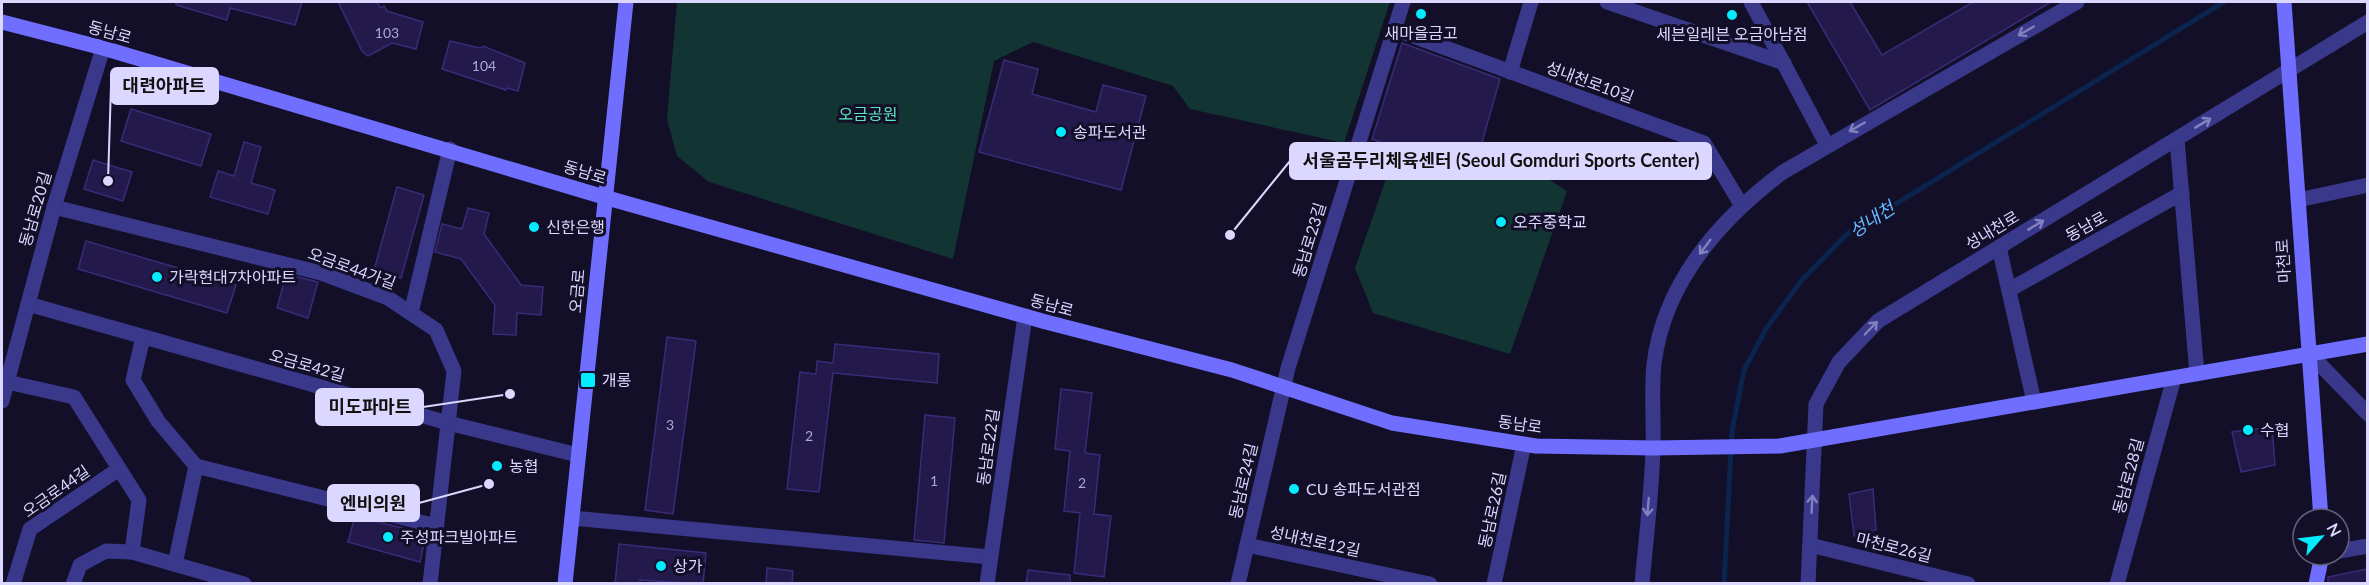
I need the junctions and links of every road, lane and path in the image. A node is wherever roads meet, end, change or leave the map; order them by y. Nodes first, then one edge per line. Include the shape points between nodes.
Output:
1 (626, 2) edge
2 (1403, 2) edge
3 (1531, 2) edge
4 (1607, 2) edge
5 (1751, 2) edge
6 (2077, 2) edge
7 (2284, 2) edge
8 (2, 22) edge
9 (2367, 22) edge
10 (1394, 29) junction
11 (103, 48) junction
12 (1784, 63) junction
13 (2289, 71) junction
14 (1510, 72) junction
15 (2177, 139) junction
16 (1827, 145) junction
17 (450, 149) junction
18 (2367, 185) edge
19 (2182, 193) junction
20 (603, 197) junction
21 (2298, 200) junction
22 (1742, 206) junction
23 (54, 207) junction
24 (2000, 247) junction
25 (2009, 290) junction
26 (28, 304) junction
27 (411, 313) junction
28 (1025, 316) junction
29 (143, 337) junction
30 (2367, 345) edge
31 (2310, 354) junction
32 (2197, 374) junction
33 (2174, 378) junction
34 (7, 382) junction
35 (1283, 387) junction
36 (2, 401) edge
37 (2034, 402) junction
38 (2367, 414) edge
39 (448, 423) junction
40 (1816, 440) junction
41 (1524, 444) junction
42 (1653, 448) junction
43 (578, 455) junction
44 (196, 466) junction
45 (119, 469) junction
46 (2320, 507) edge
47 (572, 518) junction
48 (436, 526) junction
49 (1247, 545) junction
50 (1810, 545) junction
51 (2367, 546) edge
52 (2351, 549) edge
53 (132, 552) junction
54 (990, 557) junction
55 (175, 564) junction
56 (2320, 567) edge
57 (1376, 578) edge
58 (13, 584) edge
59 (73, 584) edge
60 (244, 584) edge
61 (430, 584) edge
62 (565, 584) edge
63 (987, 584) edge
64 (1238, 584) edge
65 (1430, 584) edge
66 (1494, 584) edge
67 (1642, 584) edge
68 (1808, 584) edge
69 (1968, 584) edge
70 (2117, 584) edge
71 (2316, 584) edge

1 - 20 main road, 오금로
2 - 10 street, 동남로23길
3 - 14 street
4 - 12 street
5 - 12 street
6 -> 16 street
7 - 13 main road, 마천로
8 - 11 main road, 동남로
9 - 13 street, 성내천로
10 - 14 street, 성내천로10길
10 - 35 street, 동남로23길
11 - 17 main road, 동남로
11 - 23 street, 동남로20길
12 - 16 street
15 -> 13 street, 성내천로
13 - 21 main road, 마천로
14 - 22 street, 성내천로10길 via 1704,143
15 - 19 street
24 -> 15 street, 성내천로
16 - 22 street via 1783,172
17 - 20 main road, 동남로
17 - 27 street
18 - 21 street
19 - 25 street, 동남로
19 - 32 street
20 - 28 main road, 동남로
20 - 43 main road, 오금로
21 - 31 main road, 마천로
22 -> 42 street via 1687,270 1666,309 1654,364
23 - 26 street, 동남로20길
23 - 27 street, 오금로44가길 via 321,273 388,298
24 - 25 street
40 -> 24 street, 성내천로 via 1816,404 1839,362 1878,321
25 - 37 street
26 - 29 street, 오금로42길
26 - 34 street, 동남로20길
27 - 39 street, 오금로44가길 via 436,330 454,371
28 - 35 main road, 동남로
28 - 54 street, 동남로22길
29 - 39 street, 오금로42길
29 - 44 street via 133,380 158,421
30 - 31 main road
31 - 32 main road
31 - 38 street
31 - 46 main road, 마천로
32 - 33 main road
33 - 37 main road
33 - 70 street, 동남로28길
34 - 36 street, 동남로20길
34 - 45 street via 74,397
35 - 41 main road, 동남로 via 1392,423
35 - 49 street, 동남로24길
37 - 40 main road
39 - 43 street, 오금로42길
39 - 48 street, 오금로44가길
40 - 42 main road, 동남로 via 1780,446
50 -> 40 street, 성내천로
41 - 42 main road, 동남로
41 - 66 street, 동남로26길
42 -> 67 street
43 - 47 main road, 오금로
44 - 48 street
44 - 55 street
45 - 53 street via 139,500
45 - 58 street, 오금로44길 via 30,529
47 - 54 street
47 - 62 main road, 오금로
48 - 61 street, 오금로44가길
49 - 57 street, 성내천로12길
49 - 64 street, 동남로24길
50 - 68 street, 성내천로
50 - 69 street, 마천로26길
51 - 52 street
53 - 55 street
53 - 59 street via 106,551 80,565
54 - 63 street, 동남로22길
55 - 60 street
56 - 71 main road
57 - 65 street, 성내천로12길

